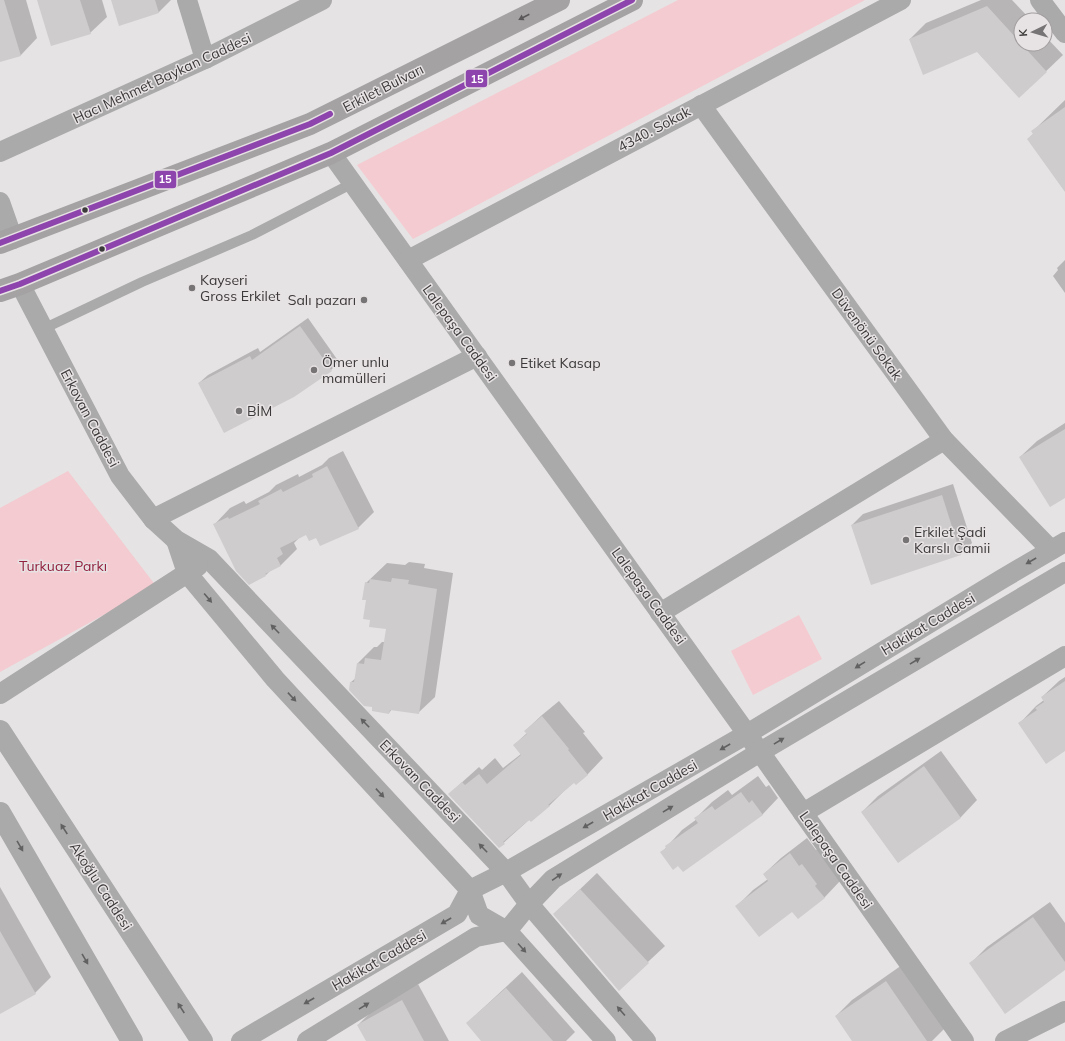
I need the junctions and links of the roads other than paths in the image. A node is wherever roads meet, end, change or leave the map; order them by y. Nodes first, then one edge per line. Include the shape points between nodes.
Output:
1 (187, 0) edge
2 (322, 0) edge
3 (559, 0) edge
4 (632, 0) edge
5 (901, 0) edge
6 (1040, 0) edge
7 (1065, 33) edge
8 (205, 59) junction
9 (701, 105) junction
10 (0, 152) edge
11 (331, 153) junction
12 (353, 183) junction
13 (0, 202) edge
14 (6, 241) edge
15 (408, 260) junction
16 (10, 288) edge
17 (43, 329) junction
18 (477, 356) junction
19 (944, 440) junction
20 (153, 519) junction
21 (176, 540) junction
22 (1058, 546) edge
23 (209, 559) junction
24 (187, 573) junction
25 (1064, 575) edge
26 (660, 612) junction
27 (1065, 656) edge
28 (0, 694) edge
29 (0, 731) edge
30 (747, 734) junction
31 (760, 752) junction
32 (803, 814) junction
33 (2, 818) edge
34 (506, 872) junction
35 (470, 890) junction
36 (529, 904) junction
37 (507, 931) junction
38 (1065, 1011) edge
39 (132, 1041) edge
40 (202, 1041) edge
41 (241, 1041) edge
42 (307, 1041) edge
43 (606, 1041) edge
44 (646, 1041) edge
45 (964, 1041) edge
46 (1005, 1041) edge

1 - 8 street
2 - 8 street, Hacı Mehmet Baykan Caddesi
3 -> 14 main road, Erkilet Bulvarı via 310,124
4 - 11 main road
5 - 9 street, 4340. Sokak
6 - 7 street
8 - 10 street, Hacı Mehmet Baykan Caddesi
9 - 15 street, 4340. Sokak
9 - 19 street, Düvenönü Sokak
11 - 12 street, Lalepaşa Caddesi
11 - 16 main road
12 - 15 street, Lalepaşa Caddesi
12 - 17 lane via 252,235 142,282
13 - 14 street
15 - 18 street, Lalepaşa Caddesi
16 - 17 street, Erkovan Caddesi
17 - 20 street, Erkovan Caddesi via 120,476
18 - 20 street
18 - 26 street, Lalepaşa Caddesi
19 - 22 street, Düvenönü Sokak
19 - 26 street
20 - 21 street, Erkovan Caddesi
21 - 23 street, Erkovan Caddesi
21 - 24 street, Erkovan Caddesi
22 -> 30 street, Hakikat Caddesi
23 - 24 street
34 -> 23 street, Erkovan Caddesi
24 - 28 street
24 -> 35 street, Erkovan Caddesi via 275,679
31 -> 25 street, Hakikat Caddesi
26 - 30 street, Lalepaşa Caddesi
27 - 32 street
40 -> 29 street, Akoğlu Caddesi
30 - 31 street, Lalepaşa Caddesi
30 -> 34 street, Hakikat Caddesi
31 - 32 street, Lalepaşa Caddesi
36 -> 31 street, Hakikat Caddesi via 553,879
32 - 45 street, Lalepaşa Caddesi
33 -> 39 street
34 - 35 street, Hakikat Caddesi
34 - 36 street, Erkovan Caddesi
35 - 37 street, Erkovan Caddesi via 479,915
35 -> 41 street, Hakikat Caddesi via 457,914
36 - 37 street, Hakikat Caddesi
44 -> 36 street, Erkovan Caddesi
42 -> 37 street via 476,937
37 -> 43 street, Erkovan Caddesi
38 - 46 street

